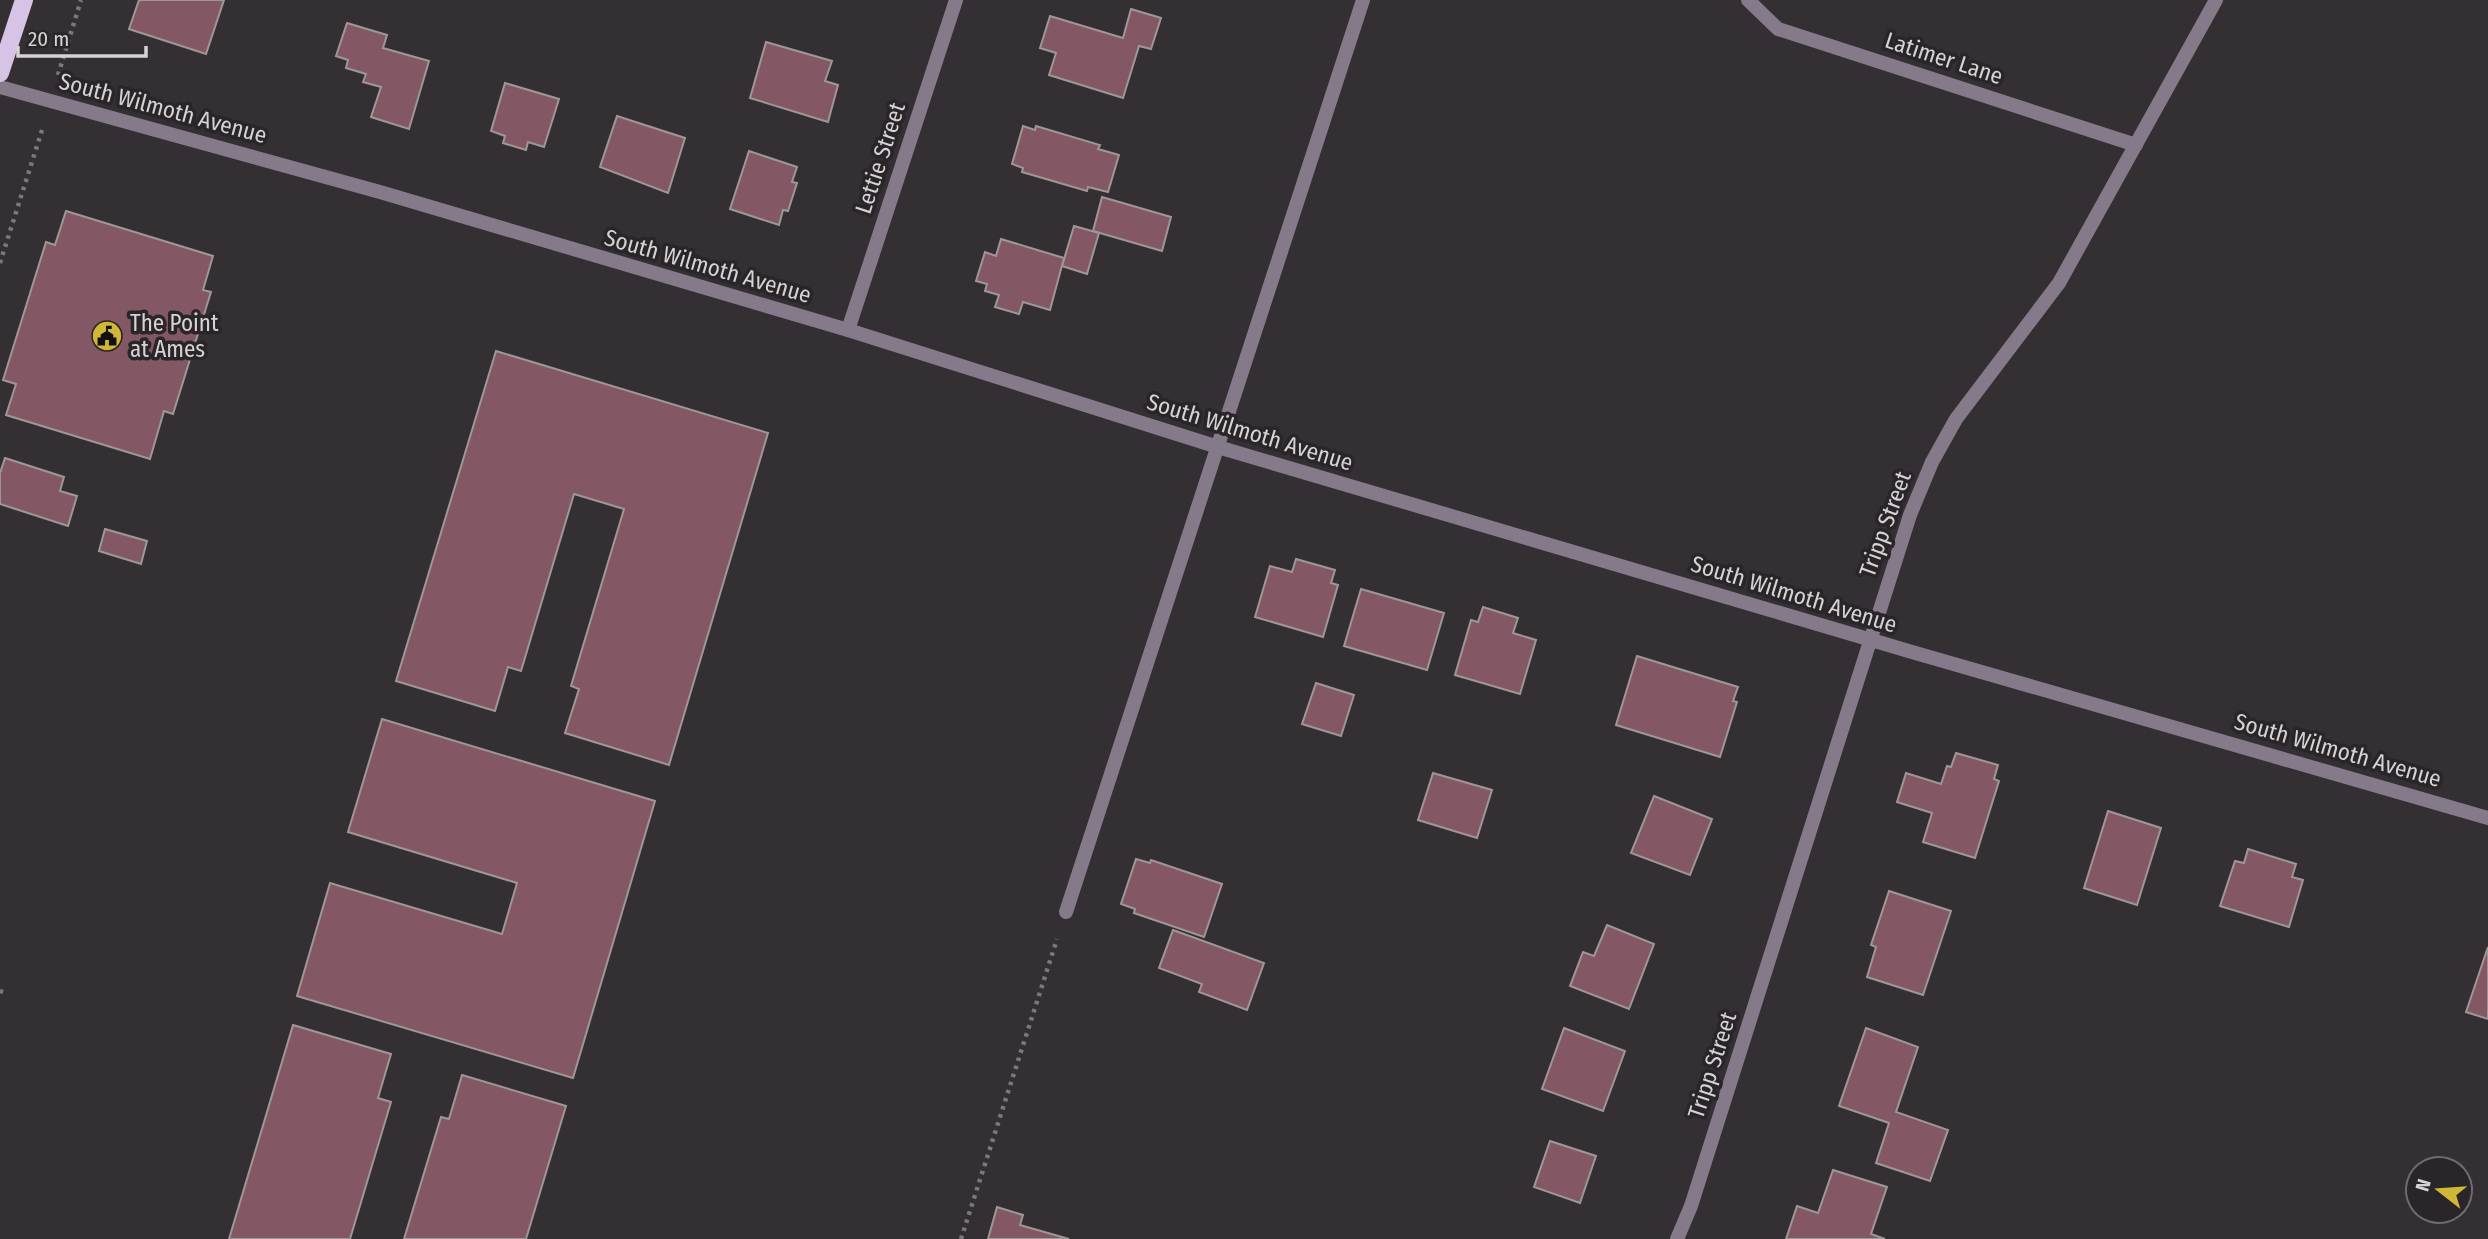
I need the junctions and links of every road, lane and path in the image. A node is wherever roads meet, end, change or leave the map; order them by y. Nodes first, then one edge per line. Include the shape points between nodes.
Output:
1 (24, 0) edge
2 (81, 0) edge
3 (956, 0) edge
4 (1363, 0) edge
5 (1748, 0) edge
6 (2216, 0) edge
7 (60, 69) dead end
8 (0, 73) edge
9 (0, 87) edge
10 (39, 139) dead end
11 (2136, 145) junction
12 (0, 263) edge
13 (848, 330) junction
14 (1218, 447) junction
15 (1870, 640) junction
16 (2488, 818) edge
17 (1066, 912) joint
18 (961, 1239) edge
19 (1677, 1239) edge

1 - 8 main road
2 - 7 path
3 - 13 street, Lettie Street
4 - 14 street
5 - 11 street, Latimer Lane via 1779,29
6 - 11 street, Tripp Street
9 - 13 street, South Wilmoth Avenue via 380,192
10 - 12 path
11 - 15 street, Tripp Street via 2059,283 1956,419 1932,462
13 - 14 street, South Wilmoth Avenue
14 - 15 street, South Wilmoth Avenue
14 - 17 street
15 - 16 street, South Wilmoth Avenue
15 - 19 street, Tripp Street
17 - 18 path

